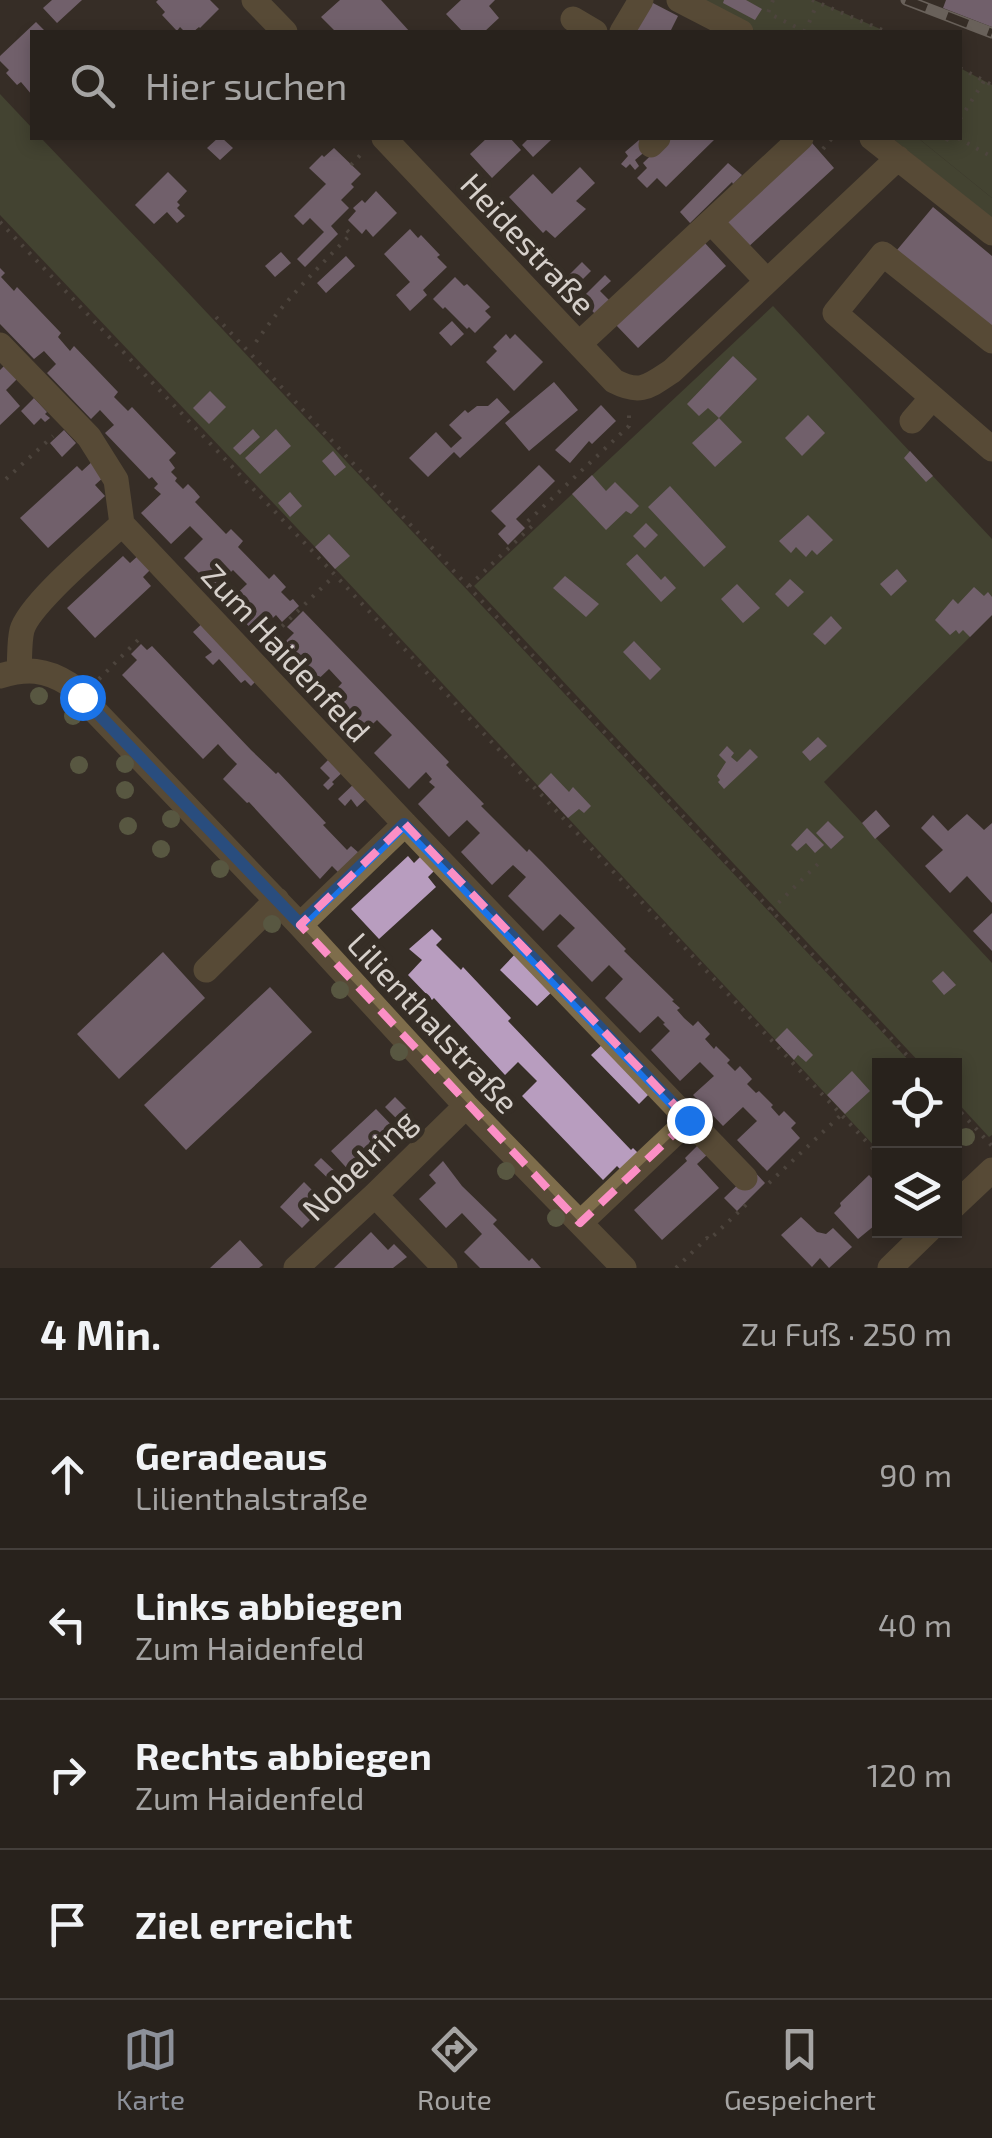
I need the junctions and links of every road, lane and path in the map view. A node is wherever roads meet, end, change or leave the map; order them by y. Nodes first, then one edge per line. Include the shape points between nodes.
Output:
1 (254, 0) edge
2 (641, 0) edge
3 (679, 0) edge
4 (773, 0) edge
5 (814, 1) edge
6 (283, 30) edge
7 (623, 30) edge
8 (737, 30) edge
9 (802, 30) edge
10 (807, 30) edge
11 (881, 30) edge
12 (962, 69) edge
13 (984, 81) junction
14 (992, 86) edge
15 (962, 117) edge
16 (386, 140) edge
17 (875, 140) edge
18 (962, 140) edge
19 (811, 145) edge
20 (992, 157) edge
21 (898, 158) junction
22 (0, 222) edge
23 (711, 222) junction
24 (341, 225) dead end
25 (992, 233) edge
26 (767, 281) junction
27 (216, 316) dead end
28 (256, 342) dead end
29 (992, 342) edge
30 (580, 344) junction
31 (0, 345) edge
32 (629, 388) junction
33 (932, 398) junction
34 (71, 419) junction
35 (912, 421) dead end
36 (992, 450) edge
37 (6, 479) dead end
38 (122, 524) junction
39 (335, 575) junction
40 (469, 586) junction
41 (141, 637) dead end
42 (249, 659) junction
43 (10, 673) edge
44 (82, 697) junction
45 (404, 824) junction
46 (820, 862) dead end
47 (277, 900) junction
48 (771, 910) junction
49 (300, 924) junction
50 (206, 970) dead end
51 (910, 1058) edge
52 (466, 1106) junction
53 (962, 1114) edge
54 (689, 1120) junction
55 (992, 1146) edge
56 (872, 1148) edge
57 (992, 1170) edge
58 (745, 1178) dead end
59 (375, 1195) junction
60 (962, 1198) edge
61 (580, 1223) junction
62 (921, 1238) edge
63 (296, 1268) edge
64 (445, 1268) edge
65 (624, 1268) edge
66 (890, 1268) edge

1 - 6 street
2 - 7 street
3 - 8 street
4 - 9 path via 768,13
5 - 10 path
5 - 11 path
12 - 13 path
13 - 14 path
13 - 15 path
16 - 30 street, Heidestraße
17 - 21 street
18 - 20 path
19 - 23 street
21 - 25 street
21 - 26 street
22 - 39 path
23 - 26 street
23 - 30 street
24 - 28 path via 351,234
26 - 32 street via 672,371 646,388
27 - 40 path
29 - 33 street via 883,254 835,313
30 - 32 street, Heidestraße
31 - 34 street
32 - 40 path via 629,426
33 - 35 street
33 - 36 street
34 - 37 path
34 - 38 street via 116,480
38 - 42 street, Zum Haidenfeld
38 - 43 street via 27,619
39 - 42 path
39 - 56 path
40 - 48 path
41 - 44 path
42 - 45 street, Zum Haidenfeld
43 - 44 street, Lilienthalstraße via 42,670
44 - 47 street, Lilienthalstraße
45 - 49 street
45 - 54 street, Zum Haidenfeld
46 - 48 path
47 - 49 street, Lilienthalstraße
47 - 50 street
48 - 51 path
49 - 52 street, Lilienthalstraße
52 - 59 street, Nobelring
52 - 61 street, Lilienthalstraße
53 - 55 path
54 - 58 street, Zum Haidenfeld
54 - 61 street
57 - 60 street
59 - 63 street, Nobelring
59 - 64 street
61 - 65 street, Lilienthalstraße
62 - 66 street

